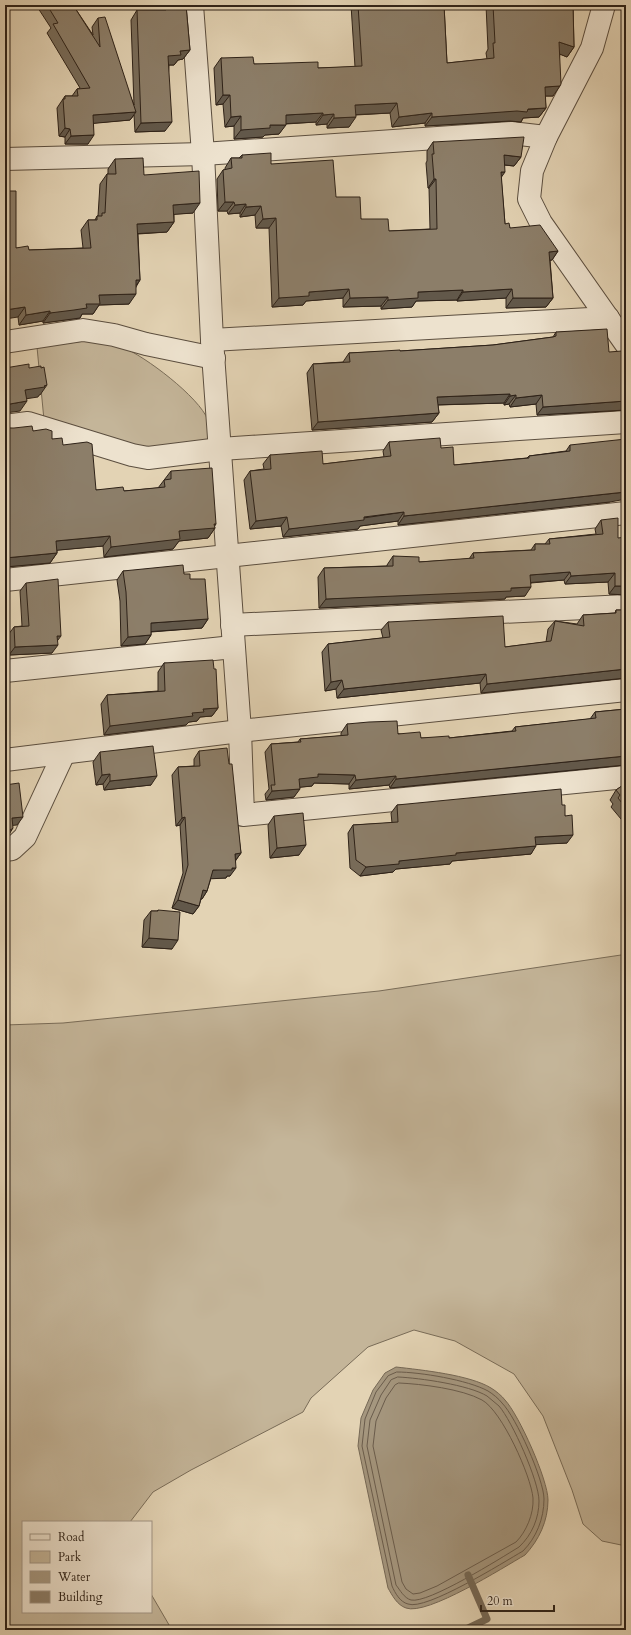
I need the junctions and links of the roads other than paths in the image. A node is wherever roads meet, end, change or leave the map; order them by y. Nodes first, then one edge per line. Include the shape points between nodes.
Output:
1 (192, 5) edge
2 (604, 5) edge
3 (546, 137) junction
4 (203, 154) junction
5 (5, 159) edge
6 (608, 318) junction
7 (5, 342) edge
8 (626, 344) edge
9 (213, 349) junction
10 (626, 422) edge
11 (5, 426) edge
12 (220, 449) junction
13 (626, 513) edge
14 (226, 556) junction
15 (5, 580) edge
16 (626, 606) edge
17 (232, 625) junction
18 (233, 647) junction
19 (5, 671) edge
20 (626, 690) edge
21 (240, 731) junction
22 (64, 753) junction
23 (5, 760) edge
24 (626, 777) edge
25 (5, 850) edge

1 - 4 street
2 - 3 street via 592,48
3 - 4 street via 511,133
3 - 6 street via 532,170 529,199 541,222
4 - 5 street
4 - 9 street
6 - 8 street
6 - 9 street
7 - 9 street via 83,330 146,344
9 - 12 street
10 - 12 street
11 - 12 street via 28,423 148,458
12 - 14 street
13 - 14 street
14 - 15 street
14 - 17 street
16 - 17 street
17 - 18 street
18 - 19 street
18 - 21 street
20 - 21 street
21 - 22 street
21 - 24 street via 243,815
22 - 23 street
22 - 25 street via 25,837 12,849

